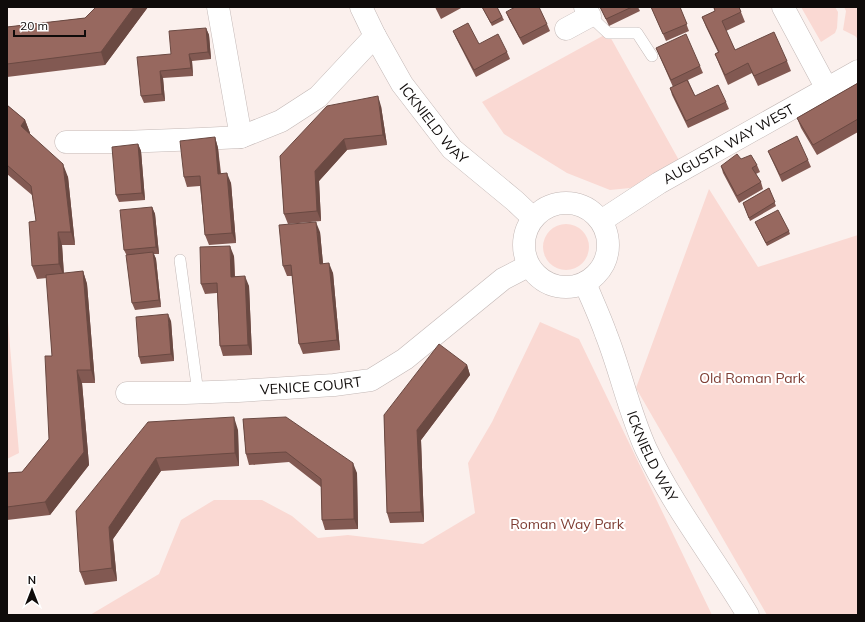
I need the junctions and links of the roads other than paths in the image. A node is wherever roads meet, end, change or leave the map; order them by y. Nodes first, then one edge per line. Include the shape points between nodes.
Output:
1 (218, 7) edge
2 (361, 7) edge
3 (783, 7) edge
4 (588, 12) edge
5 (566, 29) dead end
6 (375, 36) junction
7 (652, 56) dead end
8 (858, 71) edge
9 (827, 88) junction
10 (241, 136) junction
11 (66, 142) dead end
12 (533, 218) junction
13 (601, 221) junction
14 (180, 260) dead end
15 (528, 266) junction
16 (585, 283) junction
17 (127, 393) dead end
18 (198, 393) junction
19 (748, 615) edge

1 - 10 street
2 - 6 street, ICKNIELD WAY
3 - 9 street
4 - 5 street
4 - 7 lane via 608,34 637,33
6 - 10 street via 318,97 281,121
6 - 12 street, ICKNIELD WAY via 402,84 452,149
8 - 9 street, AUGUSTA WAY WEST
9 - 13 street, AUGUSTA WAY WEST via 659,182
10 - 11 street
12 - 13 street via 549,206 568,203 581,205 592,211
12 - 15 street via 524,241
13 - 16 street via 606,232 607,256 595,276
14 - 18 lane
15 - 16 street via 536,276 560,287
15 - 18 street, VENICE COURT via 502,278 405,359 371,380 334,385
16 - 19 street, ICKNIELD WAY via 606,333 634,421 646,449 682,513
17 - 18 street, VENICE COURT

